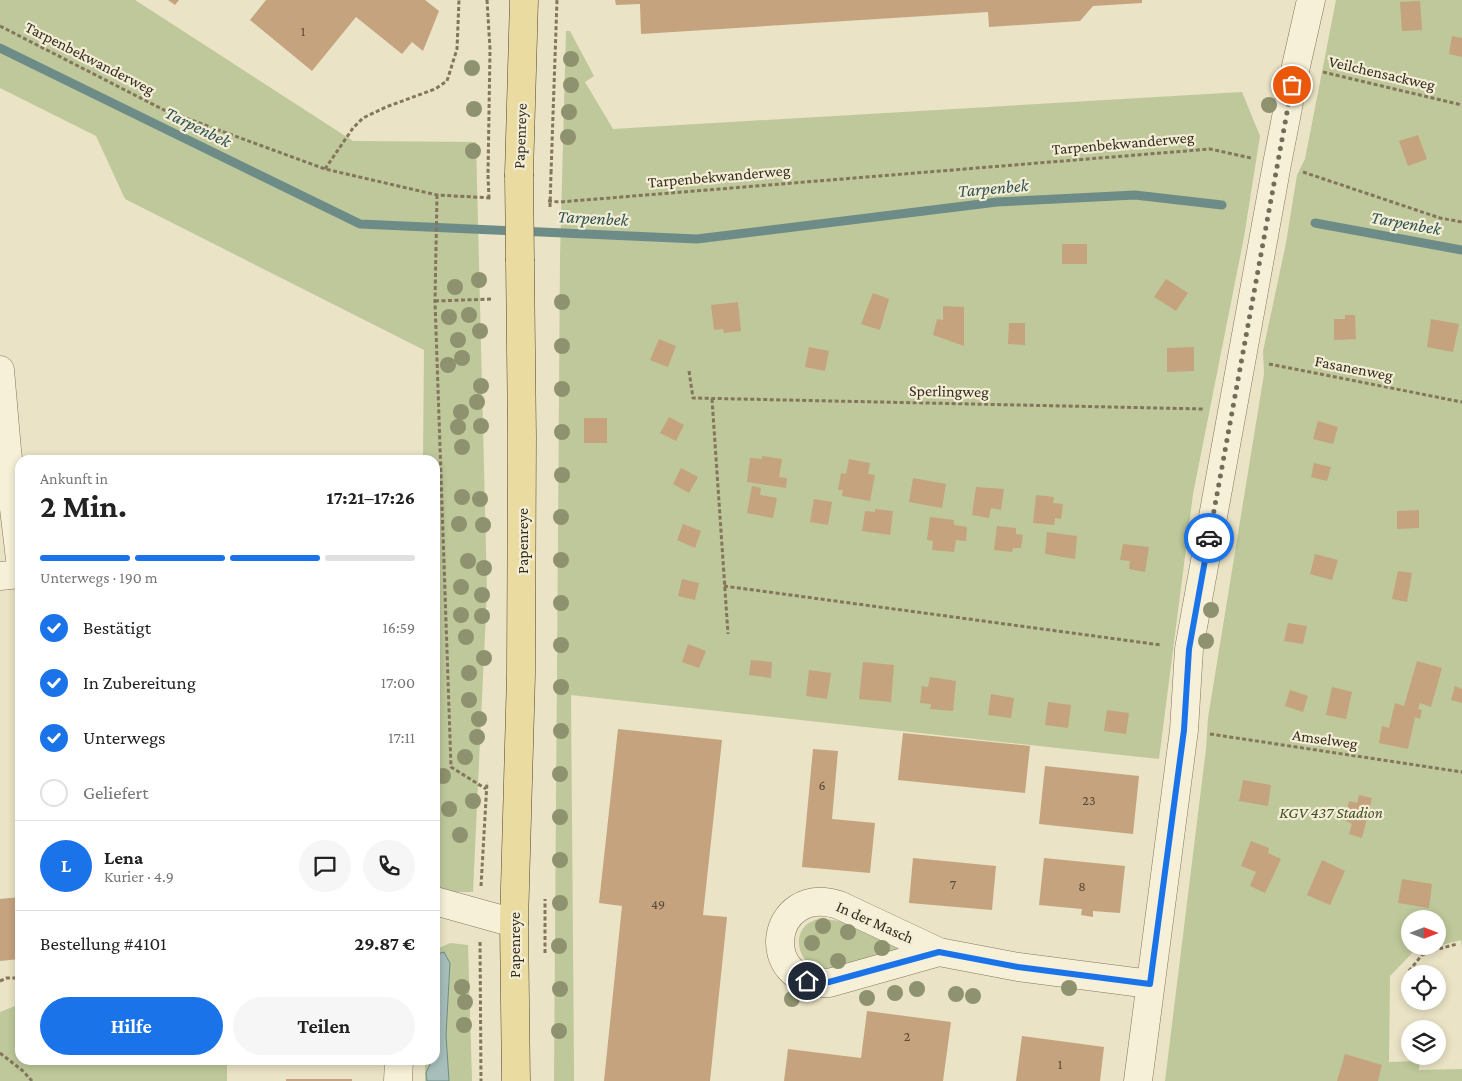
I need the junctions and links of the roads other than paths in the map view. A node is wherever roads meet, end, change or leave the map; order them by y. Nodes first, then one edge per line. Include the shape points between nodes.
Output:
1 (524, 0) edge
2 (1311, 0) edge
3 (0, 370) edge
4 (4, 451) edge
5 (15, 525) edge
6 (15, 574) edge
7 (0, 576) edge
8 (440, 906) edge
9 (514, 923) junction
10 (939, 952) junction
11 (1150, 984) junction
12 (399, 1065) edge
13 (398, 1081) edge
14 (516, 1081) edge
15 (1138, 1081) edge

1 - 9 main road, Papenreye, bridge via 519,174 521,676
2 - 11 street via 1277,164 1189,649 1184,730
3 - 4 street
4 - 5 street
6 - 7 street
8 - 9 street
9 - 14 main road, Papenreye
10 - 10 street, In der Masch via 818,983 795,974 786,964 780,951 780,936 785,921 793,912 815,901 827,901
10 - 11 street, In der Masch via 1018,967
11 - 15 street
12 - 13 street

